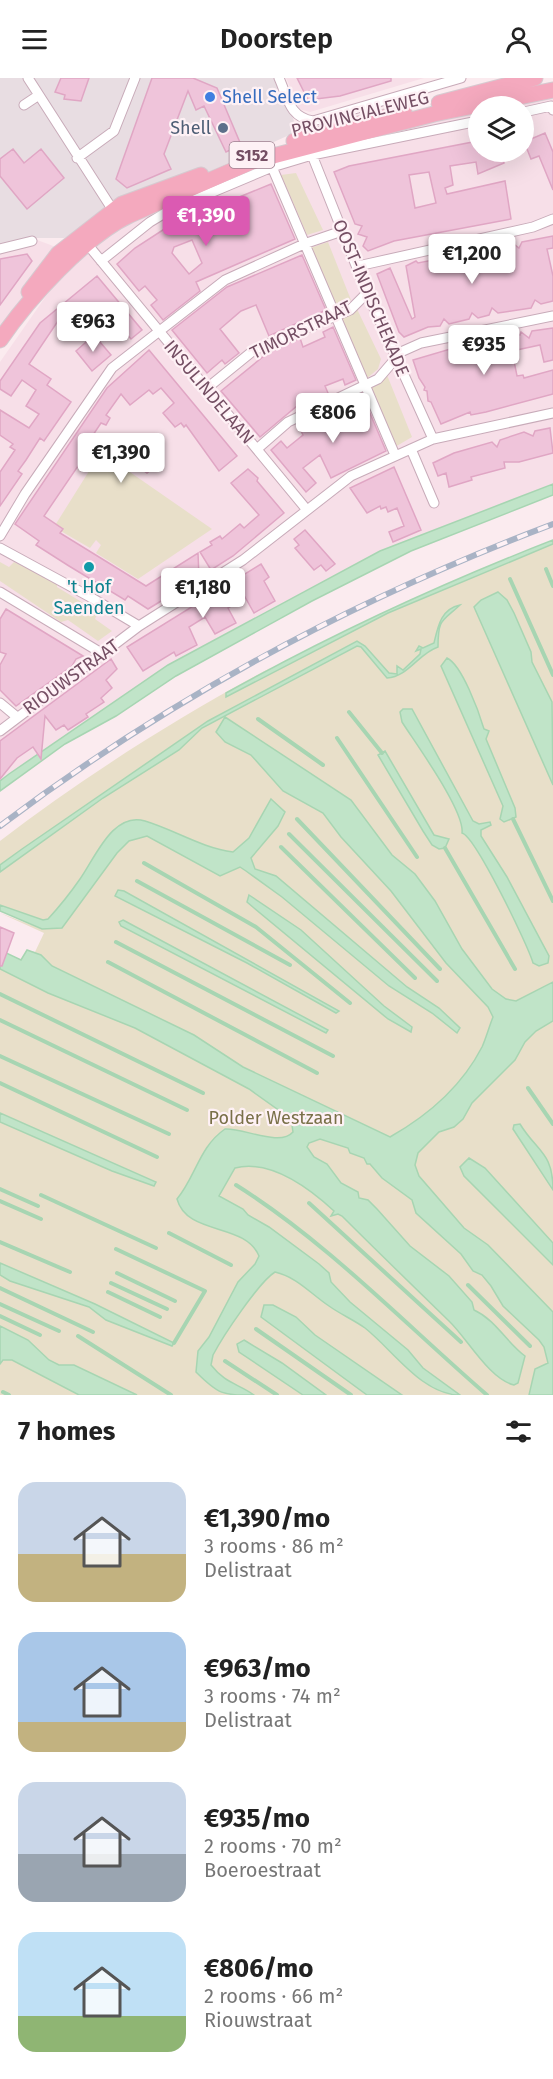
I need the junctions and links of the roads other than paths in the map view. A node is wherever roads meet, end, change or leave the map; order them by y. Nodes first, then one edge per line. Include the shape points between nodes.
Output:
1 (28, 78) edge
2 (135, 78) edge
3 (279, 78) edge
4 (461, 78) edge
5 (535, 78) edge
6 (553, 90) edge
7 (39, 95) junction
8 (24, 105) dead end
9 (552, 108) edge
10 (534, 111) edge
11 (468, 123) edge
12 (312, 156) junction
13 (77, 158) junction
14 (272, 167) junction
15 (116, 216) junction
16 (553, 219) edge
17 (342, 231) junction
18 (32, 241) dead end
19 (304, 244) junction
20 (88, 246) junction
21 (0, 249) edge
22 (101, 261) junction
23 (358, 266) junction
24 (367, 293) junction
25 (17, 315) junction
26 (553, 316) edge
27 (335, 317) junction
28 (158, 331) junction
29 (0, 340) edge
30 (395, 357) junction
31 (365, 387) junction
32 (206, 389) junction
33 (553, 413) edge
34 (433, 439) junction
35 (257, 449) junction
36 (411, 449) junction
37 (395, 455) junction
38 (434, 503) dead end
39 (307, 510) junction
40 (0, 536) edge
41 (0, 548) edge
42 (0, 592) edge
43 (139, 626) junction
44 (103, 654) junction
45 (0, 703) edge
46 (17, 717) junction
47 (0, 731) edge

1 - 7 street
2 - 13 street via 114,131
3 - 4 street via 294,112 301,119 313,121
5 - 15 main road, PROVINCIALEWEG / S152 via 306,137 122,204
6 - 15 main road, PROVINCIALEWEG / S152 via 434,114 254,161
7 - 8 street
7 - 13 street
9 - 10 street
11 - 12 street
12 - 14 street
12 - 17 street, OOST-INDISCHEKADE
13 - 15 street
14 - 19 street
14 - 22 street via 170,210
15 - 20 main road, PROVINCIALEWEG / S152
15 - 25 main road, PROVINCIALEWEG / S152 via 58,254 28,293
16 - 23 street via 533,227
17 - 19 street
17 - 23 street, OOST-INDISCHEKADE
18 - 21 street
19 - 27 street
19 - 28 street via 225,280
20 - 22 street, INSULINDELAAN
20 - 25 main road, S152
22 - 28 street, INSULINDELAAN
23 - 24 street, OOST-INDISCHEKADE
24 - 27 street, TIMORSTRAAT via 350,310
24 - 30 street, OOST-INDISCHEKADE
25 - 29 main road, S152
26 - 30 street via 421,343
27 - 31 street
27 - 32 street, TIMORSTRAAT via 254,350
28 - 32 street, INSULINDELAAN
28 - 40 street via 112,368
30 - 31 street via 378,379
30 - 34 street, OOST-INDISCHEKADE
31 - 35 street via 288,422
31 - 37 street
32 - 35 street, INSULINDELAAN
33 - 34 street, RIOUWSTRAAT
34 - 36 street, RIOUWSTRAAT
35 - 39 street, INSULINDELAAN
36 - 37 street, RIOUWSTRAAT
36 - 38 street
37 - 39 street, RIOUWSTRAAT via 351,476
39 - 43 street, RIOUWSTRAAT via 243,560
41 - 43 street
42 - 44 street
43 - 44 street, RIOUWSTRAAT
44 - 46 street, RIOUWSTRAAT
45 - 46 street
46 - 47 street, RIOUWSTRAAT

